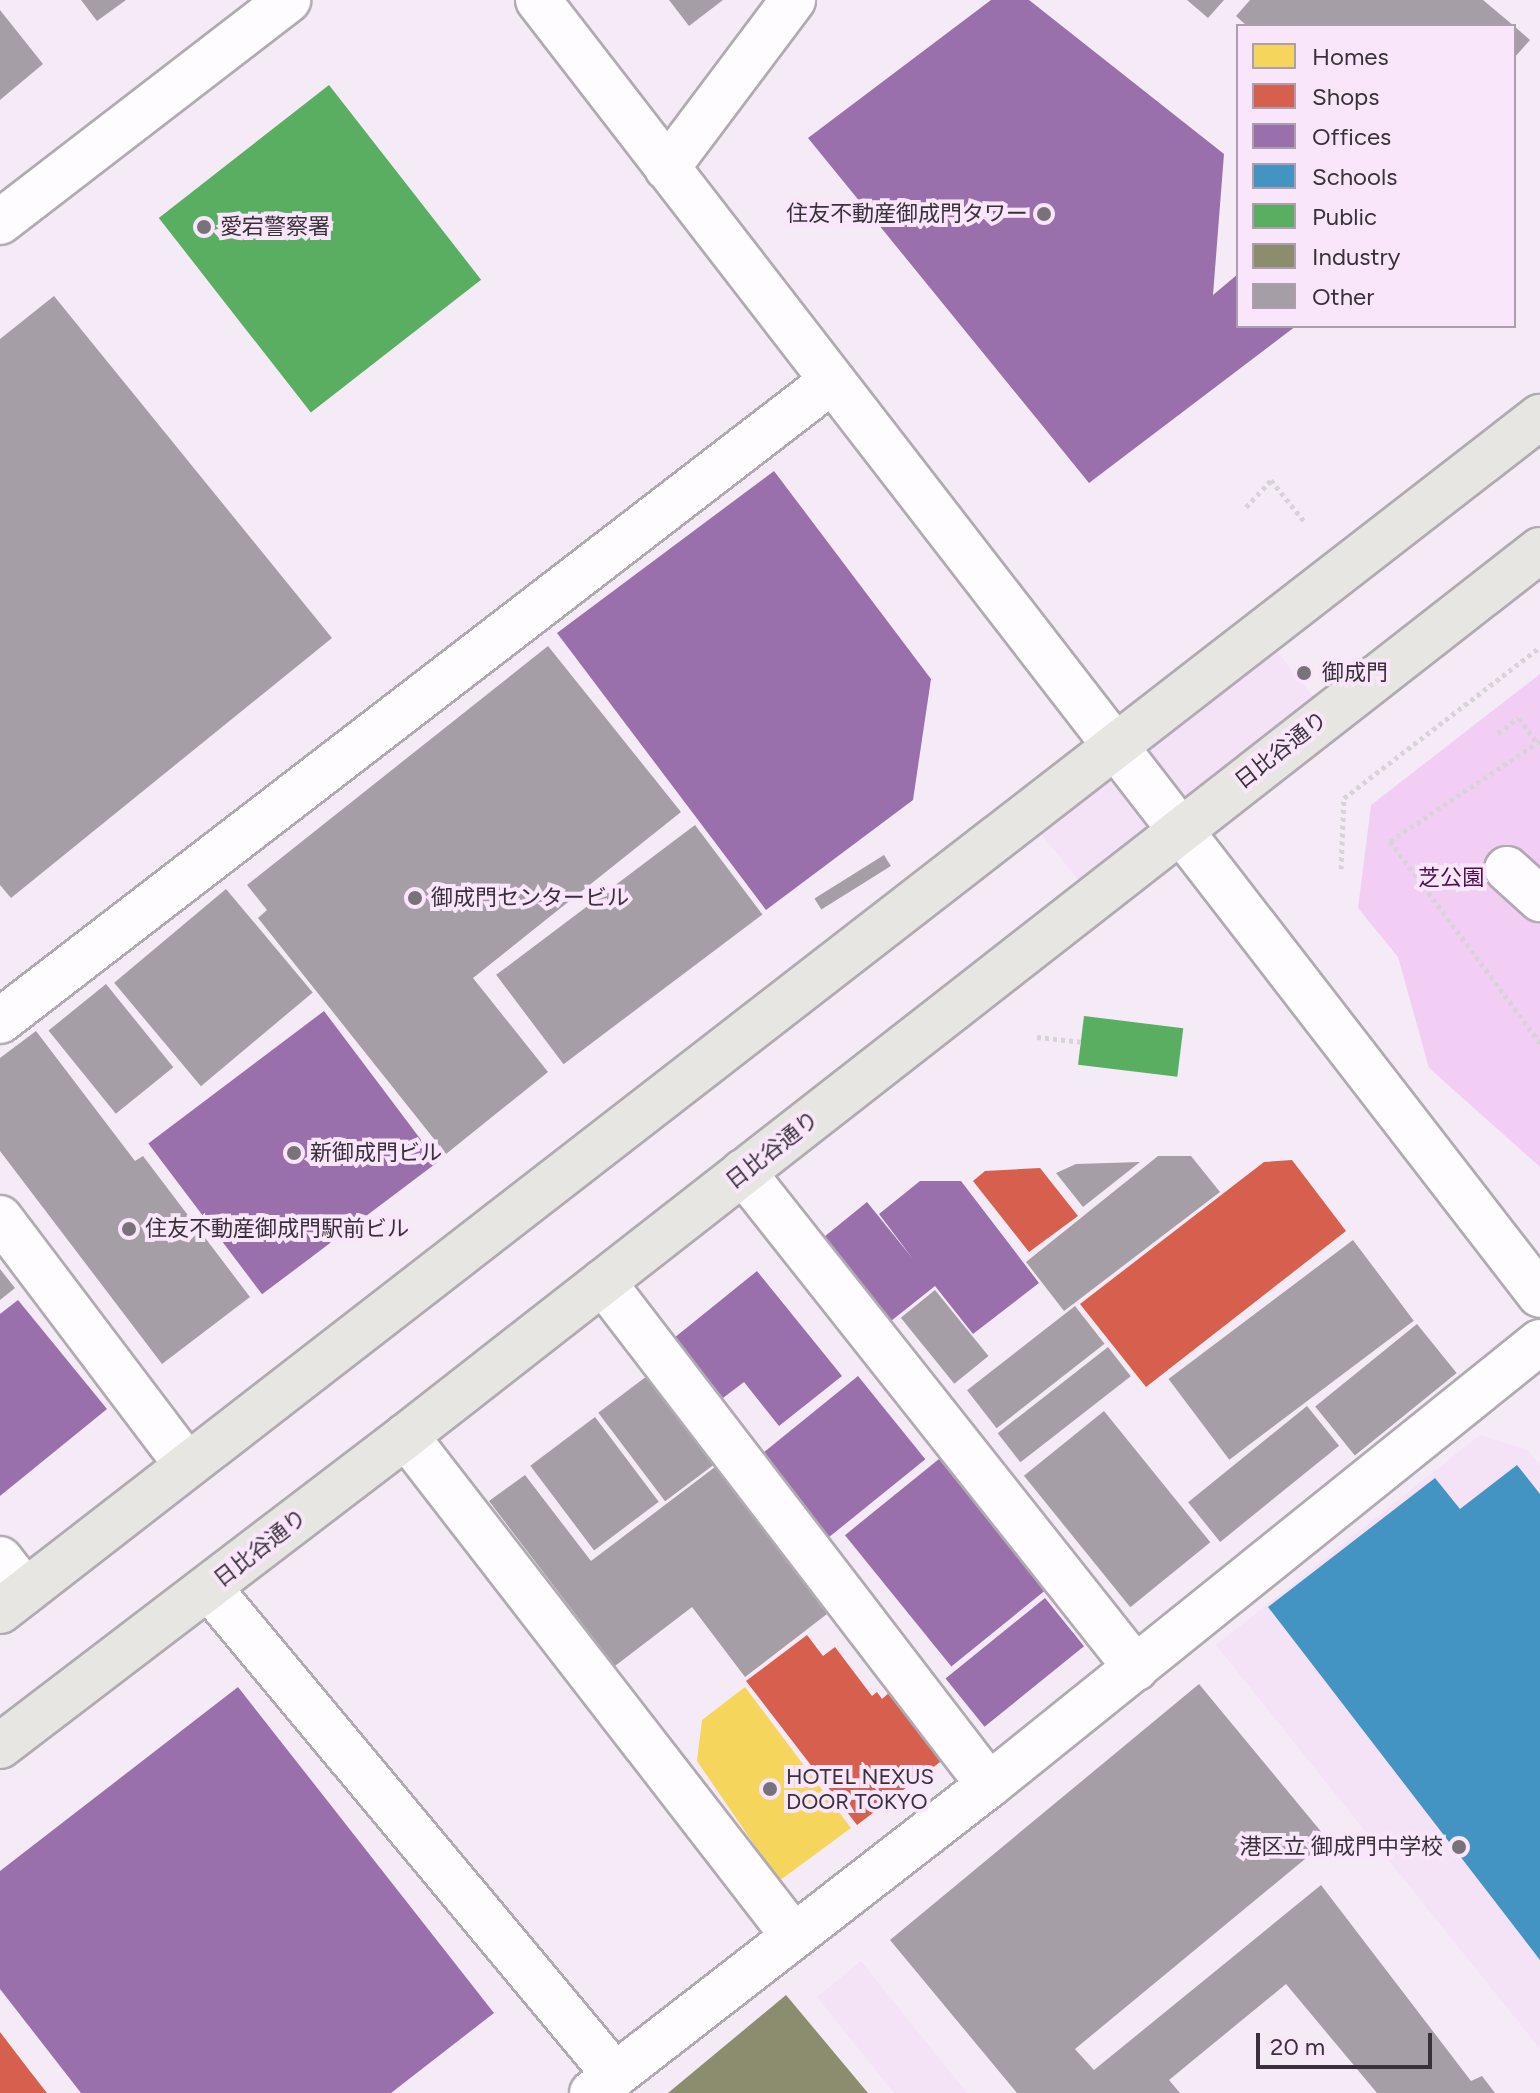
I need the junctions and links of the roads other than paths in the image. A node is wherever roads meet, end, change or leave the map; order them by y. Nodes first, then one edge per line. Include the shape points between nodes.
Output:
1 (288, 0) edge
2 (538, 0) edge
3 (793, 0) edge
4 (667, 168) junction
5 (0, 222) edge
6 (832, 381) junction
7 (1540, 417) edge
8 (1540, 550) edge
9 (1119, 746) junction
10 (1182, 827) junction
11 (1540, 864) edge
12 (1540, 899) edge
13 (0, 1021) edge
14 (743, 1172) junction
15 (0, 1218) edge
16 (603, 1282) junction
17 (1540, 1295) edge
18 (1540, 1342) edge
19 (406, 1436) junction
20 (187, 1465) junction
21 (8, 1587) edge
22 (209, 1588) junction
23 (1136, 1668) junction
24 (0, 1746) edge
25 (989, 1785) junction
26 (792, 1934) junction
27 (603, 2084) edge

1 - 5 street
2 - 4 street
3 - 4 street
4 - 6 street
6 - 9 street
6 - 13 street
7 - 9 main road
8 - 10 main road, 日比谷通り
9 - 10 street
9 - 20 main road
10 - 14 main road, 日比谷通り
10 - 17 street
11 - 12 street via 1507,869
14 - 16 main road, 日比谷通り
14 - 23 street
15 - 20 street
16 - 19 main road, 日比谷通り
16 - 25 street
18 - 23 street
19 - 22 main road, 日比谷通り
19 - 26 street
20 - 21 main road
22 - 24 main road, 日比谷通り
22 - 27 street
23 - 25 street
25 - 26 street
26 - 27 street

